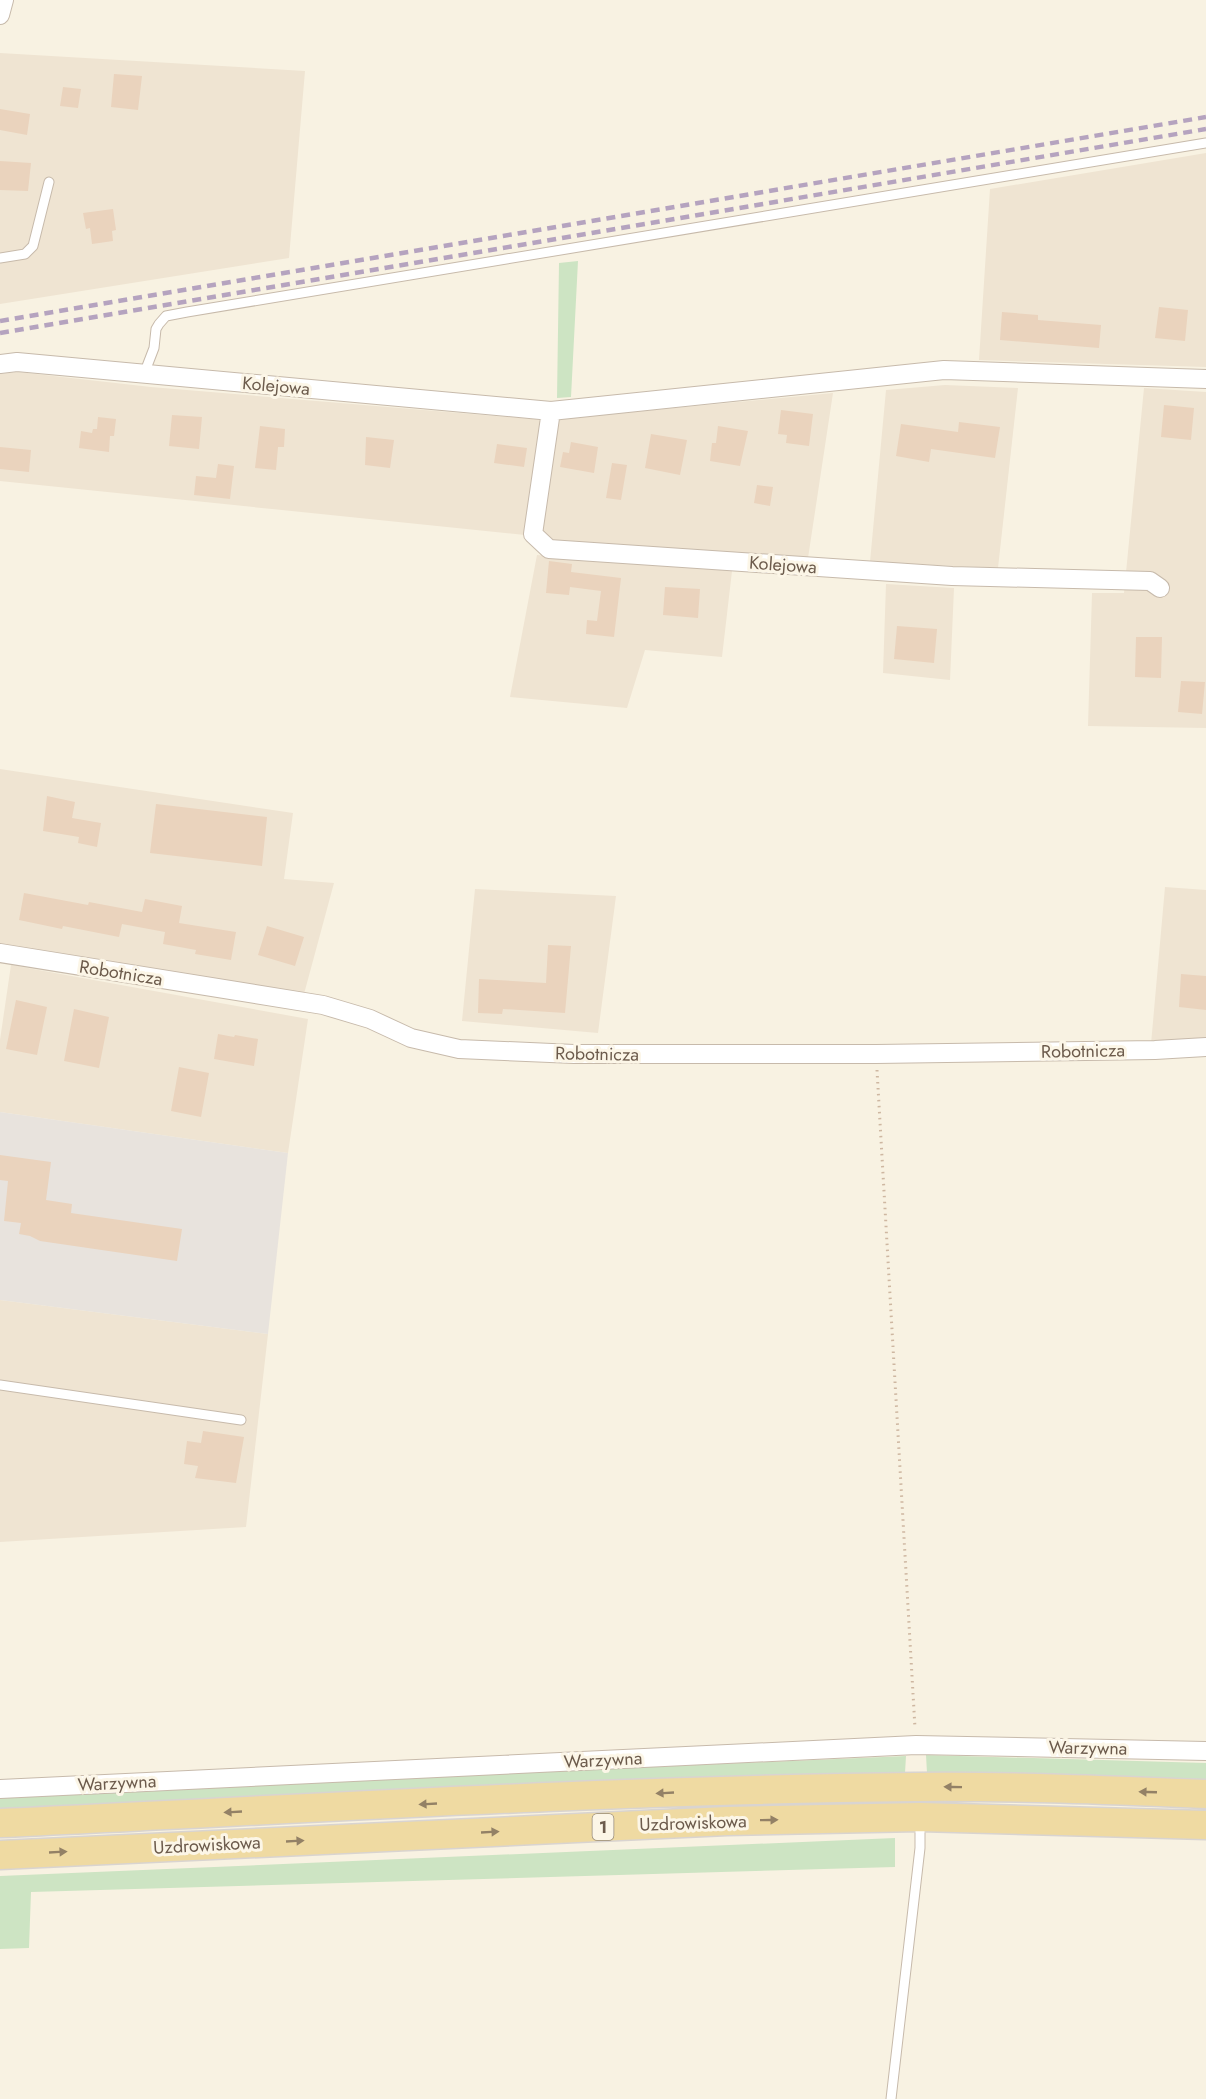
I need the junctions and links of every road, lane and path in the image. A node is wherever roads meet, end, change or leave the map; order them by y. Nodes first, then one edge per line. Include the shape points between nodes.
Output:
1 (4, 0) edge
2 (0, 15) edge
3 (1206, 143) edge
4 (49, 182) dead end
5 (0, 258) edge
6 (0, 364) edge
7 (144, 374) junction
8 (1206, 379) edge
9 (551, 411) junction
10 (1160, 588) dead end
11 (0, 953) edge
12 (1206, 1047) edge
13 (876, 1054) junction
14 (0, 1386) edge
15 (241, 1420) dead end
16 (916, 1745) junction
17 (1206, 1751) edge
18 (0, 1789) edge
19 (1206, 1794) edge
20 (920, 1817) junction
21 (0, 1823) edge
22 (1206, 1825) edge
23 (0, 1855) edge
24 (891, 2099) edge

1 - 2 street
3 - 7 lane via 166,316 156,329
4 - 5 lane via 33,246 25,254
6 - 7 street, Kolejowa via 16,362
7 - 9 street, Kolejowa
8 - 9 street, Kolejowa via 944,370
9 - 10 street, Kolejowa via 533,534 549,549 952,576 1150,581
11 - 13 street, Robotnicza via 323,1005 370,1019 411,1038 459,1049 574,1054
12 - 13 street, Robotnicza
13 - 16 path
14 - 15 lane
16 - 17 street, Warzywna
16 - 18 street, Warzywna
19 -> 21 main road, Uzdrowiskowa / 1 via 918,1787 723,1790
20 - 22 main road, Uzdrowiskowa / 1
23 -> 20 main road, Uzdrowiskowa / 1 via 715,1822
20 - 24 lane via 919,1860

